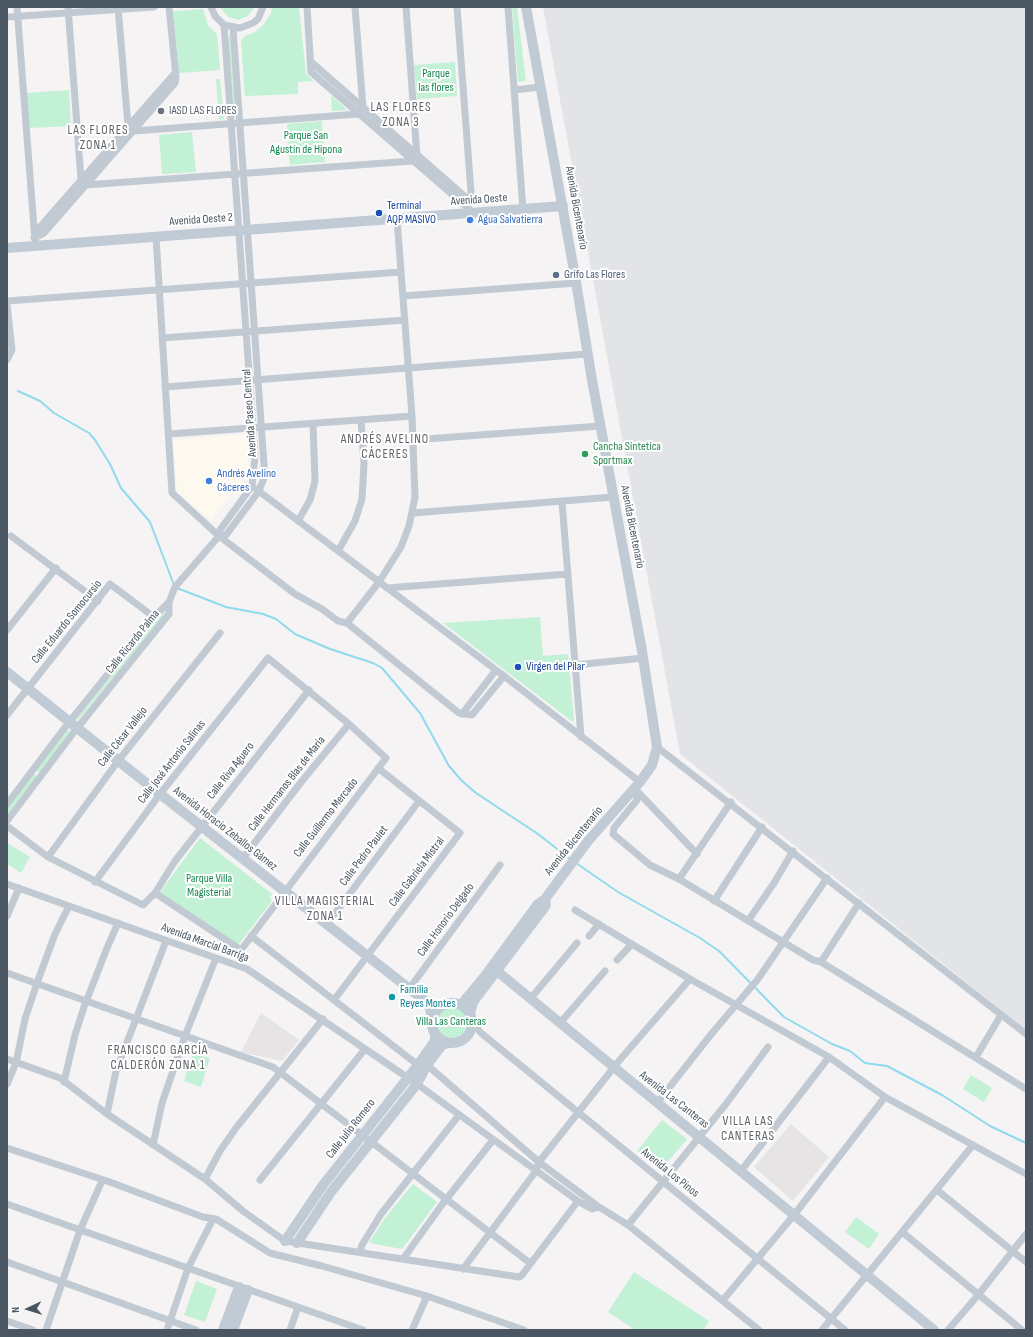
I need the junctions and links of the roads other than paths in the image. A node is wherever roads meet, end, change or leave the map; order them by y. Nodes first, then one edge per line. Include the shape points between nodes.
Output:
1 (17, 7) edge
2 (154, 7) edge
3 (169, 7) edge
4 (211, 7) edge
5 (263, 7) edge
6 (306, 7) edge
7 (355, 7) edge
8 (406, 7) edge
9 (457, 7) edge
10 (508, 7) edge
11 (526, 7) edge
12 (118, 8) edge
13 (68, 10) edge
14 (18, 16) junction
15 (7, 17) edge
16 (224, 25) junction
17 (233, 28) junction
18 (540, 87) junction
19 (514, 90) junction
20 (360, 111) junction
21 (240, 123) junction
22 (232, 124) junction
23 (131, 128) junction
24 (414, 158) junction
25 (244, 173) junction
26 (236, 174) junction
27 (84, 182) junction
28 (470, 201) junction
29 (563, 206) junction
30 (523, 210) junction
31 (469, 211) junction
32 (396, 219) junction
33 (244, 230) junction
34 (156, 236) junction
35 (35, 242) junction
36 (7, 248) edge
37 (401, 272) junction
38 (252, 283) junction
39 (576, 283) junction
40 (244, 284) junction
41 (159, 290) junction
42 (403, 296) junction
43 (7, 301) edge
44 (7, 305) edge
45 (405, 320) junction
46 (255, 331) junction
47 (247, 332) junction
48 (162, 338) junction
49 (587, 354) junction
50 (7, 360) edge
51 (408, 368) junction
52 (250, 380) junction
53 (259, 380) junction
54 (165, 387) junction
55 (412, 416) junction
56 (361, 420) junction
57 (313, 424) junction
58 (600, 426) junction
59 (263, 428) junction
60 (254, 429) junction
61 (169, 434) junction
62 (413, 440) junction
63 (252, 486) junction
64 (259, 491) junction
65 (613, 497) junction
66 (562, 502) junction
67 (412, 513) junction
68 (298, 521) junction
69 (11, 536) dead end
70 (219, 536) junction
71 (338, 550) junction
72 (56, 568) junction
73 (568, 574) junction
74 (379, 582) junction
75 (387, 588) junction
76 (98, 601) junction
77 (169, 602) junction
78 (154, 617) junction
79 (347, 623) junction
80 (7, 630) edge
81 (220, 633) dead end
82 (644, 658) junction
83 (575, 665) junction
84 (496, 670) junction
85 (7, 672) edge
86 (504, 676) junction
87 (28, 688) junction
88 (309, 690) junction
89 (462, 714) junction
90 (7, 715) edge
91 (349, 724) junction
92 (73, 725) junction
93 (581, 737) junction
94 (657, 747) junction
95 (118, 761) junction
96 (378, 768) junction
97 (638, 786) junction
98 (160, 794) junction
99 (419, 801) junction
100 (730, 802) junction
101 (7, 804) edge
102 (7, 821) edge
103 (7, 826) edge
104 (201, 827) junction
105 (762, 827) junction
106 (793, 851) junction
107 (697, 854) junction
108 (48, 857) junction
109 (243, 858) junction
110 (500, 865) dead end
111 (827, 878) junction
112 (679, 879) junction
113 (95, 882) junction
114 (7, 884) edge
115 (19, 888) junction
116 (284, 891) junction
117 (155, 893) junction
118 (714, 901) junction
119 (860, 903) junction
120 (69, 906) junction
121 (575, 910) dead end
122 (7, 916) edge
123 (748, 921) junction
124 (118, 923) junction
125 (327, 924) junction
126 (599, 924) junction
127 (251, 936) junction
128 (589, 936) dead end
129 (166, 941) junction
130 (784, 942) junction
131 (577, 943) dead end
132 (632, 944) junction
133 (368, 956) junction
134 (216, 958) junction
135 (617, 960) dead end
136 (821, 962) junction
137 (495, 969) junction
138 (605, 971) dead end
139 (7, 973) edge
140 (690, 979) junction
141 (37, 983) junction
142 (409, 989) junction
143 (531, 998) junction
144 (334, 1000) junction
145 (86, 1001) junction
146 (429, 1004) junction
147 (461, 1004) junction
148 (737, 1004) junction
149 (442, 1005) junction
150 (1001, 1015) junction
151 (135, 1018) junction
152 (432, 1018) junction
153 (323, 1019) junction
154 (471, 1022) junction
155 (560, 1023) junction
156 (435, 1033) junction
157 (1026, 1034) edge
158 (185, 1036) junction
159 (448, 1043) junction
160 (768, 1047) dead end
161 (365, 1049) junction
162 (828, 1057) junction
163 (976, 1057) junction
164 (7, 1060) edge
165 (16, 1062) junction
166 (423, 1065) junction
167 (613, 1068) junction
168 (281, 1072) junction
169 (408, 1078) junction
170 (64, 1082) junction
171 (7, 1084) edge
172 (417, 1084) junction
173 (1026, 1089) edge
174 (885, 1097) junction
175 (321, 1104) junction
176 (657, 1104) junction
177 (579, 1112) junction
178 (107, 1114) junction
179 (459, 1115) junction
180 (362, 1137) junction
181 (699, 1137) junction
182 (493, 1140) junction
183 (370, 1143) junction
184 (153, 1145) junction
185 (973, 1145) junction
186 (7, 1148) edge
187 (539, 1162) junction
188 (536, 1171) junction
189 (741, 1171) junction
190 (1026, 1174) edge
191 (413, 1175) junction
192 (205, 1179) junction
193 (260, 1180) dead end
194 (102, 1181) junction
195 (662, 1181) junction
196 (937, 1190) junction
197 (446, 1200) junction
198 (578, 1201) junction
199 (7, 1204) edge
200 (599, 1207) junction
201 (794, 1215) junction
202 (213, 1218) junction
203 (628, 1225) junction
204 (80, 1230) junction
205 (489, 1232) junction
206 (902, 1232) junction
207 (1026, 1234) edge
208 (286, 1241) junction
209 (297, 1243) junction
210 (1013, 1251) junction
211 (360, 1252) junction
212 (757, 1258) junction
213 (403, 1259) junction
214 (7, 1262) edge
215 (1026, 1262) edge
216 (530, 1263) junction
217 (188, 1268) junction
218 (463, 1269) junction
219 (866, 1275) junction
220 (64, 1282) junction
221 (244, 1288) junction
222 (980, 1294) junction
223 (428, 1296) junction
224 (723, 1300) junction
225 (298, 1307) junction
226 (831, 1319) junction
227 (170, 1320) junction
228 (7, 1321) edge
229 (33, 1330) edge
230 (46, 1330) edge
231 (166, 1330) edge
232 (196, 1330) edge
233 (223, 1330) edge
234 (233, 1330) edge
235 (290, 1330) edge
236 (363, 1330) edge
237 (412, 1330) edge
238 (524, 1330) edge
239 (759, 1330) edge
240 (822, 1330) edge
241 (845, 1330) edge
242 (934, 1330) edge
243 (948, 1330) edge
244 (1022, 1330) edge

1 - 14 street
2 - 12 street
3 - 23 street via 175,83
4 - 16 street via 215,16
5 - 17 street via 253,23
6 - 20 street via 311,72
7 - 20 street
8 - 24 street
9 - 28 street
10 - 19 street
11 - 18 main road, Avenida Bicentenario
12 - 13 street
12 - 23 street
13 - 14 street
13 - 27 street
14 - 15 street
14 - 35 street
16 - 17 street
16 - 22 street
17 - 21 street, Avenida Paseo Central
18 - 19 street
18 - 29 main road, Avenida Bicentenario
19 - 30 street
20 - 21 street
20 - 24 street
21 - 22 street
21 - 25 street, Avenida Paseo Central
22 - 23 street
22 - 26 street
23 - 27 street
24 - 25 street
24 - 28 street
24 - 31 street
25 - 26 street
25 - 33 street, Avenida Paseo Central
26 - 27 street
26 - 33 street
27 - 35 street
28 - 31 street
29 - 30 main road, Avenida Oeste
29 - 39 main road, Avenida Bicentenario
30 - 31 main road, Avenida Oeste
31 - 32 main road, Avenida Oeste
32 - 33 main road, Avenida Oeste 2
32 - 37 street
33 - 34 main road, Avenida Oeste 2
33 - 38 street, Avenida Paseo Central
33 - 40 street, Avenida Paseo Central
34 - 35 main road, Avenida Oeste 2
34 - 41 street
35 - 36 main road, Avenida Oeste 2
37 - 38 street
37 - 42 street
38 - 40 street
38 - 46 street, Avenida Paseo Central
39 - 42 street
39 - 49 main road, Avenida Bicentenario
40 - 41 street
40 - 47 street, Avenida Paseo Central
41 - 43 street
41 - 48 street
42 - 45 street
44 - 50 street via 12,350
45 - 46 street
45 - 51 street
46 - 47 street
46 - 53 street, Avenida Paseo Central
47 - 48 street
47 - 52 street, Avenida Paseo Central
48 - 54 street
49 - 51 street
49 - 58 main road, Avenida Bicentenario
51 - 53 street
51 - 55 street
52 - 53 street
52 - 54 street
52 - 60 street, Avenida Paseo Central
53 - 59 street, Avenida Paseo Central
54 - 61 street
55 - 56 street
55 - 62 street
56 - 57 street
56 - 71 street via 364,463 362,499 355,521
57 - 59 street
57 - 68 street via 315,482 310,500
58 - 62 street
58 - 65 main road, Avenida Bicentenario
59 - 60 street
59 - 64 street, Avenida Paseo Central via 264,478
60 - 61 street
60 - 63 street, Avenida Paseo Central
61 - 70 street via 172,493
62 - 67 street via 415,484
63 - 64 street
63 - 70 street via 220,530
64 - 68 street
64 - 70 street, Avenida Paseo Central via 226,535
65 - 66 street
65 - 82 main road, Avenida Bicentenario
66 - 67 street
66 - 73 street
67 - 74 street via 401,547
68 - 71 street
69 - 72 street
70 - 77 street via 175,588
70 - 79 street via 295,594 338,621
71 - 74 street
72 - 76 street
72 - 80 street
73 - 75 street
73 - 83 street
74 - 75 street
74 - 79 street
75 - 84 street
76 - 78 street, Calle Eduardo Somocursio via 110,584
76 - 87 street, Calle Eduardo Somocursio
77 - 78 street, Calle Ricardo Palma
77 - 92 street, Calle Ricardo Palma via 170,614
78 - 92 street, Calle Ricardo Palma
79 - 89 street
81 - 95 street, Calle César Vallejo
82 - 83 street
82 - 94 main road, Avenida Bicentenario
83 - 93 street
84 - 86 street
84 - 89 street
85 - 87 main road, Avenida Horacio Zeballos Gámez
86 - 89 street via 472,715
86 - 93 street
87 - 90 street, Calle Eduardo Somocursio
87 - 92 main road, Avenida Horacio Zeballos Gámez
88 - 91 street
88 - 98 street, Calle José Antonio Salinas via 268,658
88 - 104 street, Calle Riva Aguero
91 - 96 street, Calle Guillermo Mercado via 386,758
91 - 109 street, Calle Hermanos Blas de María
92 - 95 main road, Avenida Horacio Zeballos Gámez
92 - 101 street, Calle Ricardo Palma
92 - 102 street, Calle Ricardo Palma
93 - 97 street
94 - 97 main road, Avenida Bicentenario via 652,765
94 - 100 street
95 - 98 main road, Avenida Horacio Zeballos Gámez
95 - 108 street, Calle César Vallejo
96 - 99 street
96 - 116 street, Calle Guillermo Mercado
97 - 107 street
97 - 112 street via 637,800 614,828 613,834 650,866
97 - 137 main road, Avenida Bicentenario via 564,871 545,899 544,908
98 - 104 main road, Avenida Horacio Zeballos Gámez
98 - 113 street, Calle José Antonio Salinas
99 - 125 street, Calle Pedro Paulet
99 - 133 street, Calle Gabriela Mistral via 460,833
100 - 105 street
100 - 107 street
103 - 108 street
104 - 109 main road, Avenida Horacio Zeballos Gámez
104 - 117 street, Calle Riva Aguero
105 - 106 street
105 - 118 street
106 - 111 street
106 - 123 street
107 - 112 street
108 - 113 street
109 - 116 main road, Avenida Horacio Zeballos Gámez
110 - 142 street, Calle Honorio Delgado
111 - 119 street
111 - 130 street
112 - 118 street
113 - 117 street, Calle Riva Aguero via 143,905
114 - 115 street, Avenida Marcial Barriga
115 - 120 street, Avenida Marcial Barriga
115 - 122 street
116 - 125 main road, Avenida Horacio Zeballos Gámez
116 - 127 street, Calle Guillermo Mercado
117 - 127 street, Calle Guillermo Mercado via 241,950
118 - 123 street
119 - 136 street
119 - 150 street
120 - 124 street, Avenida Marcial Barriga
120 - 141 street via 55,934
121 - 126 street
123 - 130 street
124 - 129 street, Avenida Marcial Barriga
124 - 145 street
125 - 133 main road, Avenida Horacio Zeballos Gámez
126 - 128 street
126 - 132 street
127 - 144 street
129 - 134 street, Avenida Marcial Barriga
129 - 151 street
130 - 136 street via 813,960
130 - 148 street
131 - 143 street
132 - 135 street
132 - 140 street
133 - 142 main road, Avenida Horacio Zeballos Gámez
133 - 144 street, Calle Gabriela Mistral
134 - 153 street, Avenida Marcial Barriga via 247,968
134 - 158 street
136 - 163 street
137 - 143 main road, Avenida Las Canteras
137 - 147 main road, Avenida Bicentenario
137 - 154 main road, Avenida Bicentenario via 473,1002
138 - 155 street
139 - 141 street
140 - 148 street
140 - 167 street
141 - 145 street
141 - 165 street via 25,1018
142 - 146 main road, Avenida Horacio Zeballos Gámez
143 - 155 main road, Avenida Las Canteras
144 - 166 street
145 - 151 street
145 - 170 street
146 - 149 main road
146 - 152 main road
147 - 149 main road via 448,1002
147 - 154 main road
148 - 162 street
148 - 176 street
149 - 152 main road
150 - 157 street
150 - 163 street
151 - 158 street
151 - 178 street via 116,1071
152 - 156 main road
153 - 161 street, Avenida Marcial Barriga
153 - 168 street
154 - 159 main road via 464,1039
154 - 177 street, Avenida Los Pinos via 481,1033
155 - 167 main road, Avenida Las Canteras
156 - 159 main road via 438,1038
156 - 166 main road, Calle Julio Romero via 435,1041
158 - 168 street
158 - 184 street via 162,1103
159 - 166 main road, Calle Julio Romero via 442,1045
160 - 181 street
161 - 169 street, Avenida Marcial Barriga
161 - 175 street
162 - 174 street
162 - 189 street
163 - 173 street
164 - 165 street
165 - 170 street via 60,1078
165 - 171 street
166 - 169 main road, Calle Julio Romero
166 - 172 main road, Calle Julio Romero
166 - 187 street
167 - 176 main road, Avenida Las Canteras
167 - 177 street
168 - 175 street
168 - 192 street via 220,1151
169 - 172 street, Avenida Marcial Barriga
169 - 180 main road, Calle Julio Romero
170 - 178 street
172 - 179 street, Avenida Marcial Barriga
172 - 183 main road, Calle Julio Romero
174 - 185 street
174 - 201 street
175 - 180 street
175 - 193 street
176 - 181 main road, Avenida Las Canteras
177 - 187 street
177 - 195 street, Avenida Los Pinos
178 - 184 street
179 - 182 street, Avenida Marcial Barriga
179 - 191 street
180 - 183 street
180 - 208 main road, Calle Julio Romero via 323,1185
181 - 189 main road, Avenida Las Canteras
181 - 195 street
182 - 188 street, Avenida Marcial Barriga
182 - 197 street
183 - 191 street
183 - 209 main road, Calle Julio Romero
184 - 192 street
185 - 190 street
185 - 196 street
186 - 194 street
187 - 188 street
187 - 200 street
188 - 198 street, Avenida Marcial Barriga
188 - 205 street
189 - 201 main road, Avenida Las Canteras
191 - 197 street
191 - 211 street via 381,1214
192 - 208 street via 243,1211
194 - 202 street via 203,1217
194 - 204 street
195 - 203 street
195 - 212 street, Avenida Los Pinos
196 - 206 street
196 - 210 street
197 - 205 street
197 - 213 street
198 - 200 street, Avenida Marcial Barriga via 592,1209
198 - 216 street
199 - 204 street
200 - 203 street
201 - 212 street
201 - 219 main road, Avenida Las Canteras
202 - 217 street
202 - 223 street via 270,1253
203 - 224 street
204 - 217 street
204 - 220 street
205 - 216 street
205 - 218 street
206 - 219 street
206 - 222 street
207 - 210 street
208 - 209 street
209 - 211 street
210 - 215 street
210 - 222 street
211 - 213 street
212 - 224 street
212 - 226 street, Avenida Los Pinos
213 - 218 street
214 - 220 street
216 - 218 street via 519,1277
217 - 221 street
217 - 227 street
219 - 226 street
219 - 242 main road, Avenida Las Canteras
220 - 227 street
220 - 230 street
221 - 225 street
221 - 233 main road
221 - 234 main road
222 - 243 street
222 - 244 street
223 - 237 street
223 - 238 street
224 - 239 street
225 - 235 street
225 - 236 street
226 - 240 street
226 - 241 street, Avenida Los Pinos
227 - 231 street
227 - 232 street
228 - 229 street

